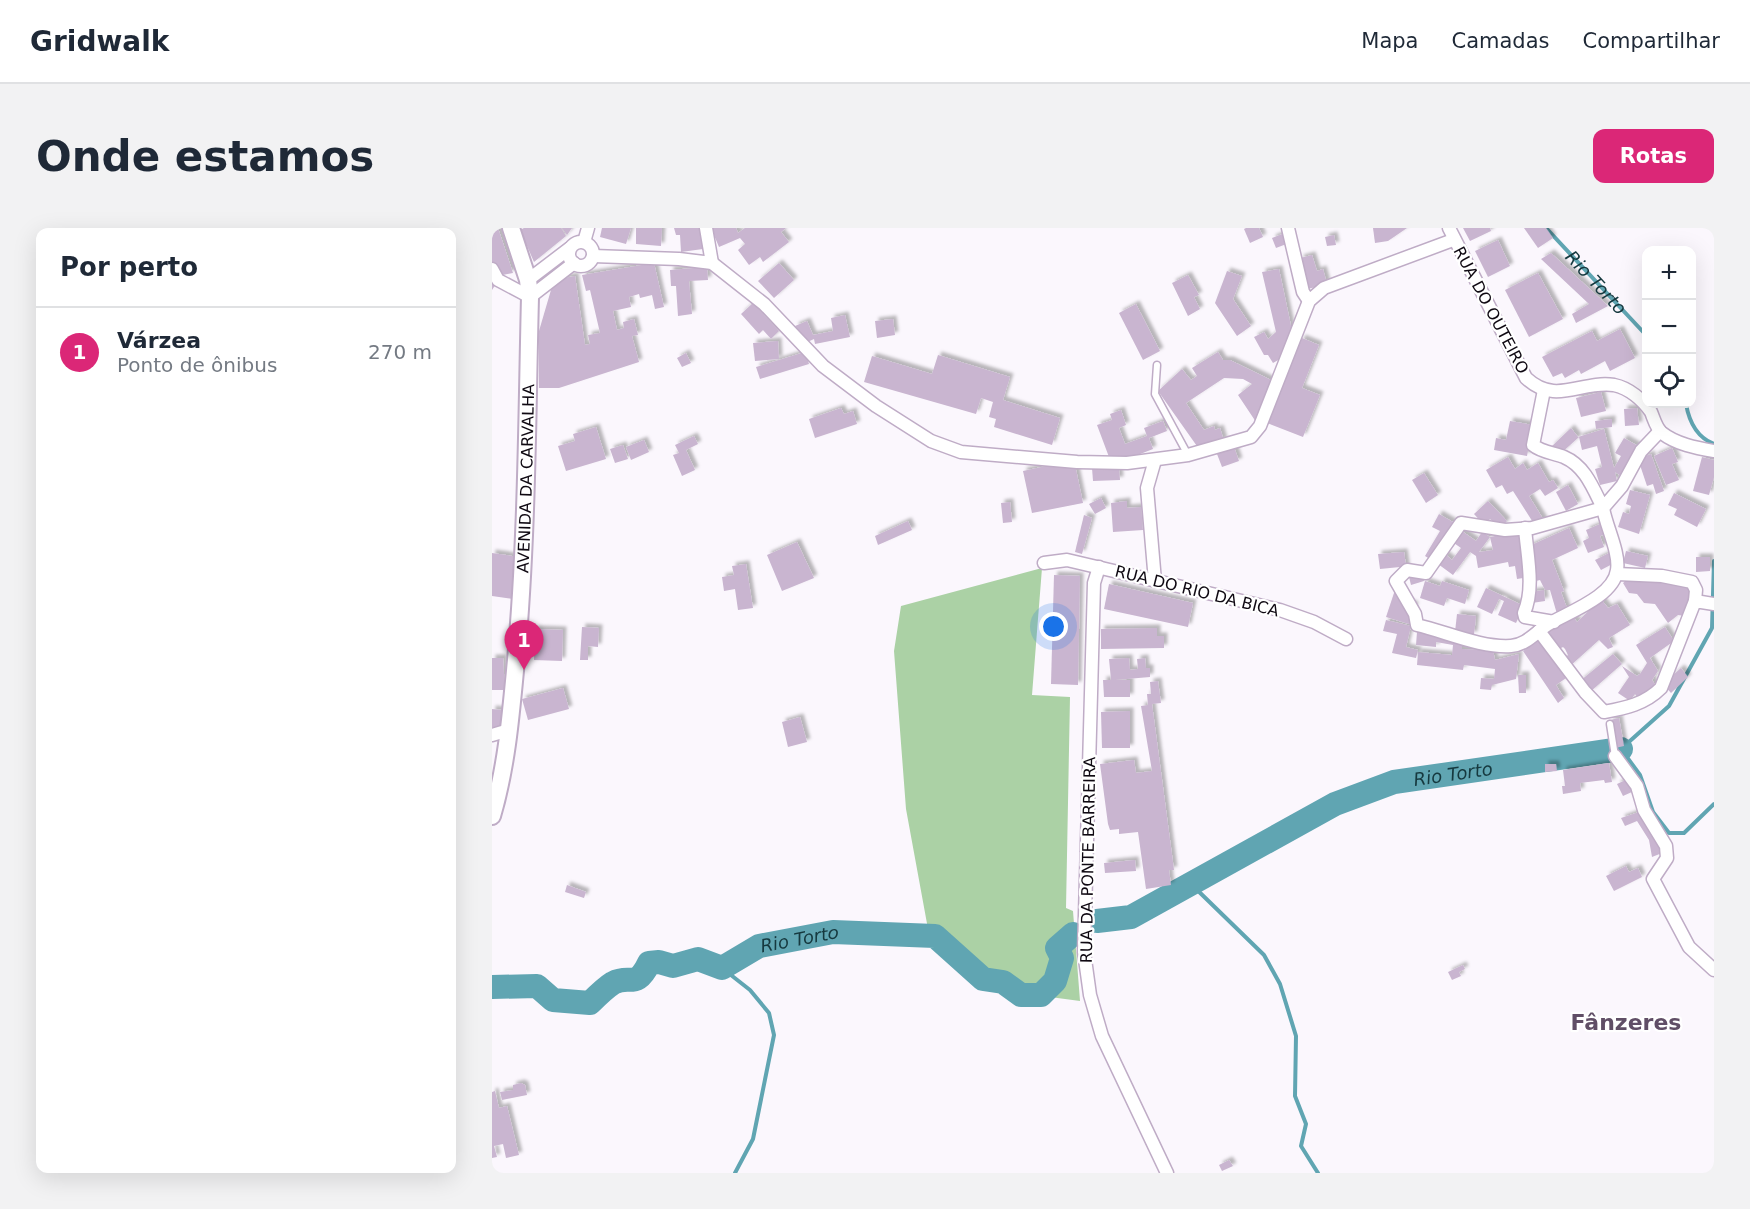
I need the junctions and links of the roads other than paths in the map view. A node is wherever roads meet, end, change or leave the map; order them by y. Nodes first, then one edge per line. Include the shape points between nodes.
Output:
1 (511, 228) edge
2 (588, 228) edge
3 (706, 228) edge
4 (1288, 228) edge
5 (1451, 234) edge
6 (584, 242) junction
7 (570, 248) junction
8 (593, 256) junction
9 (574, 263) junction
10 (712, 263) junction
11 (492, 269) edge
12 (529, 288) junction
13 (1309, 301) junction
14 (1157, 366) dead end
15 (1544, 390) junction
16 (1660, 432) junction
17 (1714, 451) edge
18 (1188, 455) junction
19 (1155, 460) junction
20 (1603, 508) junction
21 (1525, 528) junction
22 (1044, 563) dead end
23 (1099, 567) junction
24 (1617, 574) junction
25 (1155, 580) junction
26 (1695, 601) junction
27 (1713, 604) edge
28 (1554, 622) junction
29 (1539, 631) junction
30 (1346, 639) dead end
31 (1610, 724) dead end
32 (509, 730) junction
33 (492, 735) edge
34 (1614, 750) joint
35 (492, 816) edge
36 (1714, 970) edge
37 (1167, 1173) edge

1 - 12 street, AVENIDA DA CARVALHA
2 - 6 street
3 - 10 street
4 - 13 street via 1303,292
5 - 13 street via 1324,288
5 - 15 street, RUA DO OUTEIRO via 1526,378
6 - 7 street
6 - 8 street
7 - 9 street via 569,256
7 - 12 street
8 - 9 street via 585,265
8 - 10 street
9 - 12 street
10 - 19 street via 764,304 823,366 931,441 961,452 1077,462 1127,464
11 - 12 street via 498,280
12 - 32 street, AVENIDA DA CARVALHA via 525,532
13 - 18 street via 1260,426 1251,437
14 - 18 lane via 1155,394
15 - 16 street, RUA DO OUTEIRO via 1569,392 1615,385 1636,394
15 - 20 street via 1533,445 1579,466
16 - 17 street via 1677,442
16 - 20 street via 1641,451 1622,486
18 - 19 street
19 - 25 street via 1147,488
20 - 21 street
20 - 24 street via 1617,557
21 - 28 street via 1530,572 1524,613 1526,617
21 - 29 street via 1505,530 1461,523 1426,573 1407,570 1396,581 1417,625 1511,646
22 - 23 street, RUA DO RIO DA BICA via 1067,561
23 - 25 street, RUA DO RIO DA BICA
23 - 37 street, RUA DA PONTE BARREIRA via 1094,583 1084,952 1090,995 1102,1036
24 - 26 street via 1692,582
24 - 28 street via 1587,604
25 - 30 street, RUA DO RIO DA BICA via 1280,610
26 - 27 street
26 - 29 street via 1661,688 1628,708 1604,712
28 - 29 street
31 - 34 lane
32 - 33 street
32 - 35 street, AVENIDA DA CARVALHA via 503,779
34 - 36 street via 1637,786 1644,810 1666,846 1667,858 1653,879 1689,947

